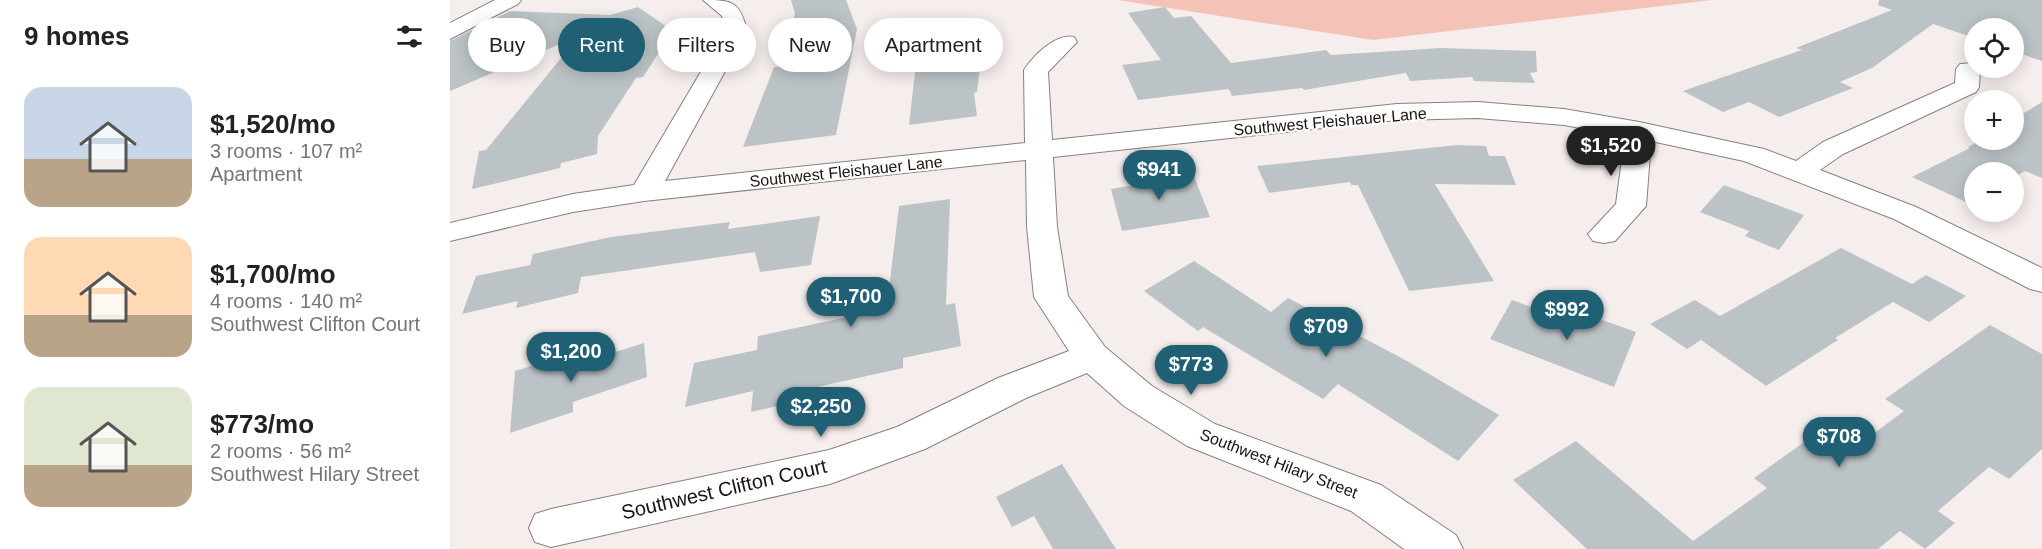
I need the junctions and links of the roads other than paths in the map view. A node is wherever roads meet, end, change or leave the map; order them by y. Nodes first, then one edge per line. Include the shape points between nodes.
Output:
1 (511, 0) edge
2 (713, 0) edge
3 (450, 32) edge
4 (1066, 42) dead end
5 (1968, 78) edge
6 (1639, 130) junction
7 (1038, 151) junction
8 (1801, 171) junction
9 (644, 192) junction
10 (450, 231) edge
11 (1604, 234) dead end
12 (2042, 281) edge
13 (1092, 356) junction
14 (551, 528) dead end
15 (1440, 549) edge

1 - 3 street
2 - 9 street via 732,13 736,31
4 - 7 street, Southwest Hilary Street via 1036,70
5 - 8 street via 1967,87 1833,148
6 - 7 street, Southwest Fleishauer Lane via 1564,117 1478,110 1397,112
6 - 8 street, Southwest Fleishauer Lane via 1754,155
6 - 11 street via 1631,206
7 - 9 street, Southwest Fleishauer Lane
7 - 13 street, Southwest Hilary Street via 1051,297
8 - 12 street, Southwest Fleishauer Lane via 1905,213
9 - 10 street, Southwest Fleishauer Lane via 573,202
13 - 14 street, Southwest Clifton Court via 1012,388 911,438 830,466
13 - 15 street, Southwest Hilary Street via 1138,396 1201,435 1366,498

